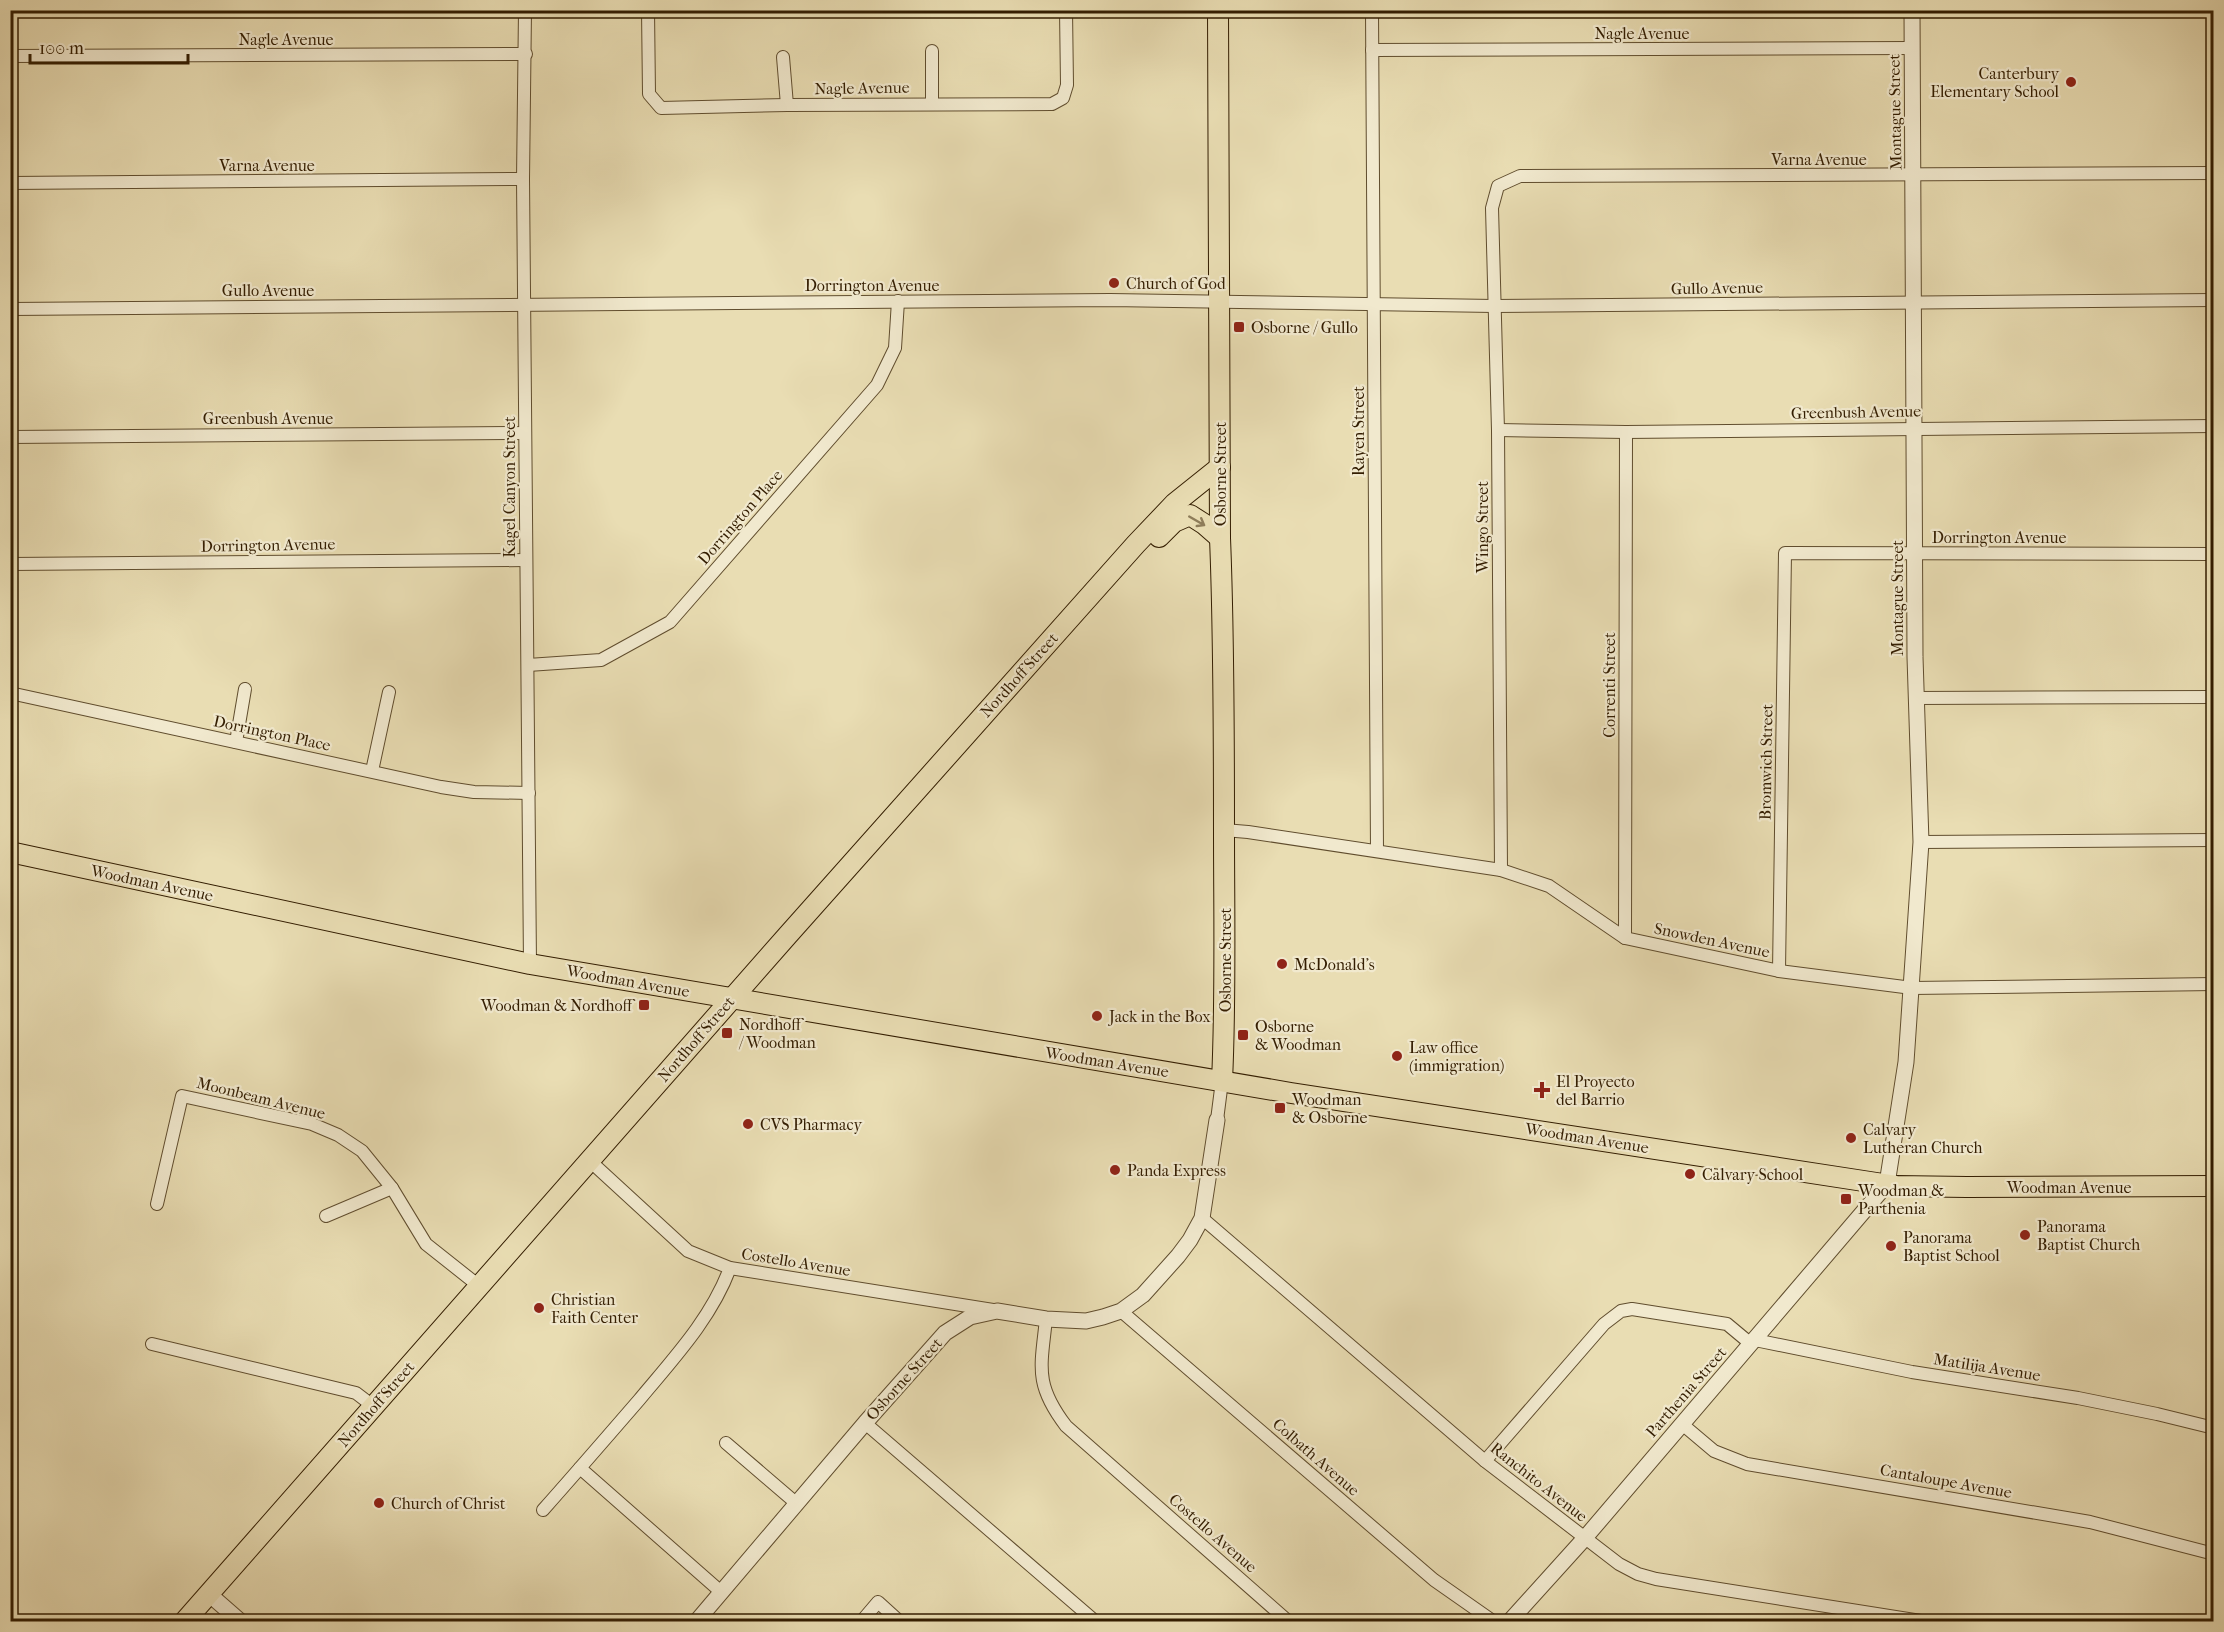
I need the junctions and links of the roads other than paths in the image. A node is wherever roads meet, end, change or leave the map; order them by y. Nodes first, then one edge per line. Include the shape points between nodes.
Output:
1 (525, 10) edge
2 (648, 10) edge
3 (1066, 10) edge
4 (1218, 10) edge
5 (1372, 10) edge
6 (1912, 10) edge
7 (1912, 48) junction
8 (1372, 50) junction
9 (932, 51) dead end
10 (526, 54) junction
11 (10, 56) edge
12 (783, 57) dead end
13 (932, 104) junction
14 (787, 105) junction
15 (2214, 173) edge
16 (1914, 175) junction
17 (523, 179) junction
18 (10, 183) edge
19 (1498, 186) joint
20 (1220, 300) junction
21 (2214, 300) edge
22 (898, 302) junction
23 (1913, 302) junction
24 (525, 305) junction
25 (1373, 305) junction
26 (1494, 306) junction
27 (10, 309) edge
28 (2214, 426) edge
29 (1913, 428) junction
30 (1498, 430) junction
31 (1626, 432) junction
32 (525, 433) junction
33 (10, 437) edge
34 (1220, 467) junction
35 (1220, 538) junction
36 (1136, 544) junction
37 (1785, 553) joint
38 (1914, 553) junction
39 (2214, 554) edge
40 (525, 560) junction
41 (10, 564) edge
42 (528, 665) junction
43 (245, 690) dead end
44 (10, 693) edge
45 (389, 693) dead end
46 (2214, 697) edge
47 (1916, 698) junction
48 (236, 742) junction
49 (372, 771) junction
50 (529, 793) junction
51 (1224, 830) junction
52 (2214, 840) edge
53 (1921, 842) junction
54 (1377, 850) junction
55 (10, 852) edge
56 (1502, 870) junction
57 (1625, 938) junction
58 (530, 964) junction
59 (1779, 971) junction
60 (2214, 984) edge
61 (1912, 988) junction
62 (732, 998) junction
63 (1222, 1081) junction
64 (1217, 1120) joint
65 (590, 1161) junction
66 (1887, 1184) junction
67 (2214, 1186) edge
68 (392, 1188) junction
69 (157, 1204) dead end
70 (326, 1216) dead end
71 (1202, 1218) junction
72 (730, 1268) junction
73 (479, 1286) junction
74 (997, 1311) junction
75 (1121, 1311) junction
76 (1046, 1319) junction
77 (1753, 1342) junction
78 (152, 1344) dead end
79 (374, 1406) junction
80 (865, 1423) junction
81 (1682, 1424) junction
82 (2214, 1428) edge
83 (726, 1443) dead end
84 (1485, 1461) junction
85 (580, 1468) junction
86 (796, 1503) junction
87 (543, 1510) dead end
88 (1584, 1539) junction
89 (2214, 1554) edge
90 (720, 1591) junction
91 (209, 1594) junction
92 (697, 1621) edge
93 (184, 1622) edge
94 (241, 1622) edge
95 (861, 1622) edge
96 (900, 1622) edge
97 (1096, 1622) edge
98 (1289, 1622) edge
99 (1494, 1622) edge
100 (1509, 1622) edge
101 (1927, 1622) edge

1 - 10 street, Kagel Canyon Street
2 - 14 street, Nagle Avenue via 649,94 661,108
3 - 13 street, Nagle Avenue via 1067,86 1063,98 1052,104
4 - 20 main road, Osborne Street
5 - 8 street, Rayen Street
6 - 7 street, Montague Street
7 - 8 street, Nagle Avenue
7 - 16 street, Montague Street
8 - 25 street, Rayen Street
9 - 13 street
10 - 11 street, Nagle Avenue
10 - 17 street, Kagel Canyon Street
12 - 14 street
13 - 14 street, Nagle Avenue
15 - 16 street, Varna Avenue
16 - 19 street, Varna Avenue via 1520,176
16 - 23 street, Montague Street
17 - 18 street, Varna Avenue
17 - 24 street, Kagel Canyon Street
19 - 26 street, Wingo Street via 1492,208
20 - 22 street, Dorrington Avenue
20 - 25 street, Gullo Avenue
20 - 34 main road, Osborne Street
21 - 23 street, Gullo Avenue
22 - 24 street, Dorrington Avenue
22 - 42 street, Dorrington Place via 895,348 877,385 670,622 601,660
23 - 26 street, Gullo Avenue
23 - 29 street, Montague Street
24 - 27 street, Gullo Avenue
24 - 32 street, Kagel Canyon Street
25 - 26 street, Gullo Avenue
25 - 54 street, Rayen Street
26 - 30 street, Wingo Street
28 - 29 street, Greenbush Avenue
29 - 31 street, Greenbush Avenue
29 - 38 street, Montague Street
30 - 31 street, Greenbush Avenue
30 - 56 street, Wingo Street
31 - 57 street, Correnti Street
32 - 33 street, Greenbush Avenue
32 - 40 street, Kagel Canyon Street
34 - 35 main road, Osborne Street
34 - 36 main road, Nordhoff Street via 1175,503
36 -> 35 main road via 1160,537 1174,522 1190,515
35 - 51 main road, Osborne Street
36 - 62 main road, Nordhoff Street
37 - 38 street, Dorrington Avenue
37 - 59 street, Bromwich Street
38 - 39 street, Dorrington Avenue
38 - 47 street, Montague Street
40 - 41 street, Dorrington Avenue
40 - 42 street, Kagel Canyon Street
42 - 50 street, Kagel Canyon Street
43 - 48 street
44 - 48 street, Dorrington Place
45 - 49 street
46 - 47 street
47 - 53 street, Montague Street
48 - 49 street, Dorrington Place
49 - 50 street, Dorrington Place via 474,792
50 - 58 street, Kagel Canyon Street
51 - 54 street, Snowden Avenue
51 - 63 main road, Osborne Street
52 - 53 street
53 - 61 street, Montague Street
54 - 56 street, Snowden Avenue
55 - 58 main road, Woodman Avenue
56 - 57 street, Snowden Avenue via 1549,886
57 - 59 street, Snowden Avenue
58 - 62 main road, Woodman Avenue
59 - 61 street, Snowden Avenue
60 - 61 street, Snowden Avenue
61 - 66 street, Montague Street via 1906,1062
62 - 63 main road, Woodman Avenue
62 - 65 main road, Nordhoff Street
63 - 64 street, Osborne Street
63 - 66 main road, Woodman Avenue
64 - 71 street, Osborne Street
65 - 72 street, Costello Avenue via 688,1251
65 - 73 main road, Nordhoff Street
66 - 67 main road, Woodman Avenue
66 - 77 street, Parthenia Street
68 - 69 street, Moonbeam Avenue via 362,1151 338,1135 312,1124 182,1096
68 - 70 street
68 - 73 street, Moonbeam Avenue via 426,1244
71 - 75 street, Osborne Street via 1160,1277
71 - 84 street, Ranchito Avenue
72 - 74 street, Costello Avenue
72 - 85 street via 698,1327
73 - 79 main road, Nordhoff Street
74 - 76 street, Osborne Street
74 - 80 street, Osborne Street via 970,1317 945,1333
75 - 76 street, Osborne Street via 1086,1321
75 - 99 street, Colbath Avenue via 1434,1580
76 - 98 street, Costello Avenue via 1041,1372 1045,1393 1066,1426
77 - 81 street, Parthenia Street
77 - 82 street, Matilija Avenue via 2078,1398
77 - 84 street, Matilija Avenue via 1727,1324 1632,1309 1620,1311 1604,1324
78 - 79 street via 356,1393
79 - 91 main road, Nordhoff Street
80 - 86 street, Osborne Street
80 - 97 street
81 - 88 street, Parthenia Street
81 - 89 street, Cantaloupe Avenue via 1714,1450 1747,1464 2090,1522
83 - 86 street
84 - 88 street, Ranchito Avenue
85 - 87 street
85 - 90 street
86 - 90 street, Osborne Street
88 - 100 street, Parthenia Street
88 - 101 street, Ranchito Avenue via 1619,1564 1656,1579
90 - 92 street, Osborne Street
91 - 93 main road, Nordhoff Street
91 - 94 street
95 - 96 street via 878,1602

